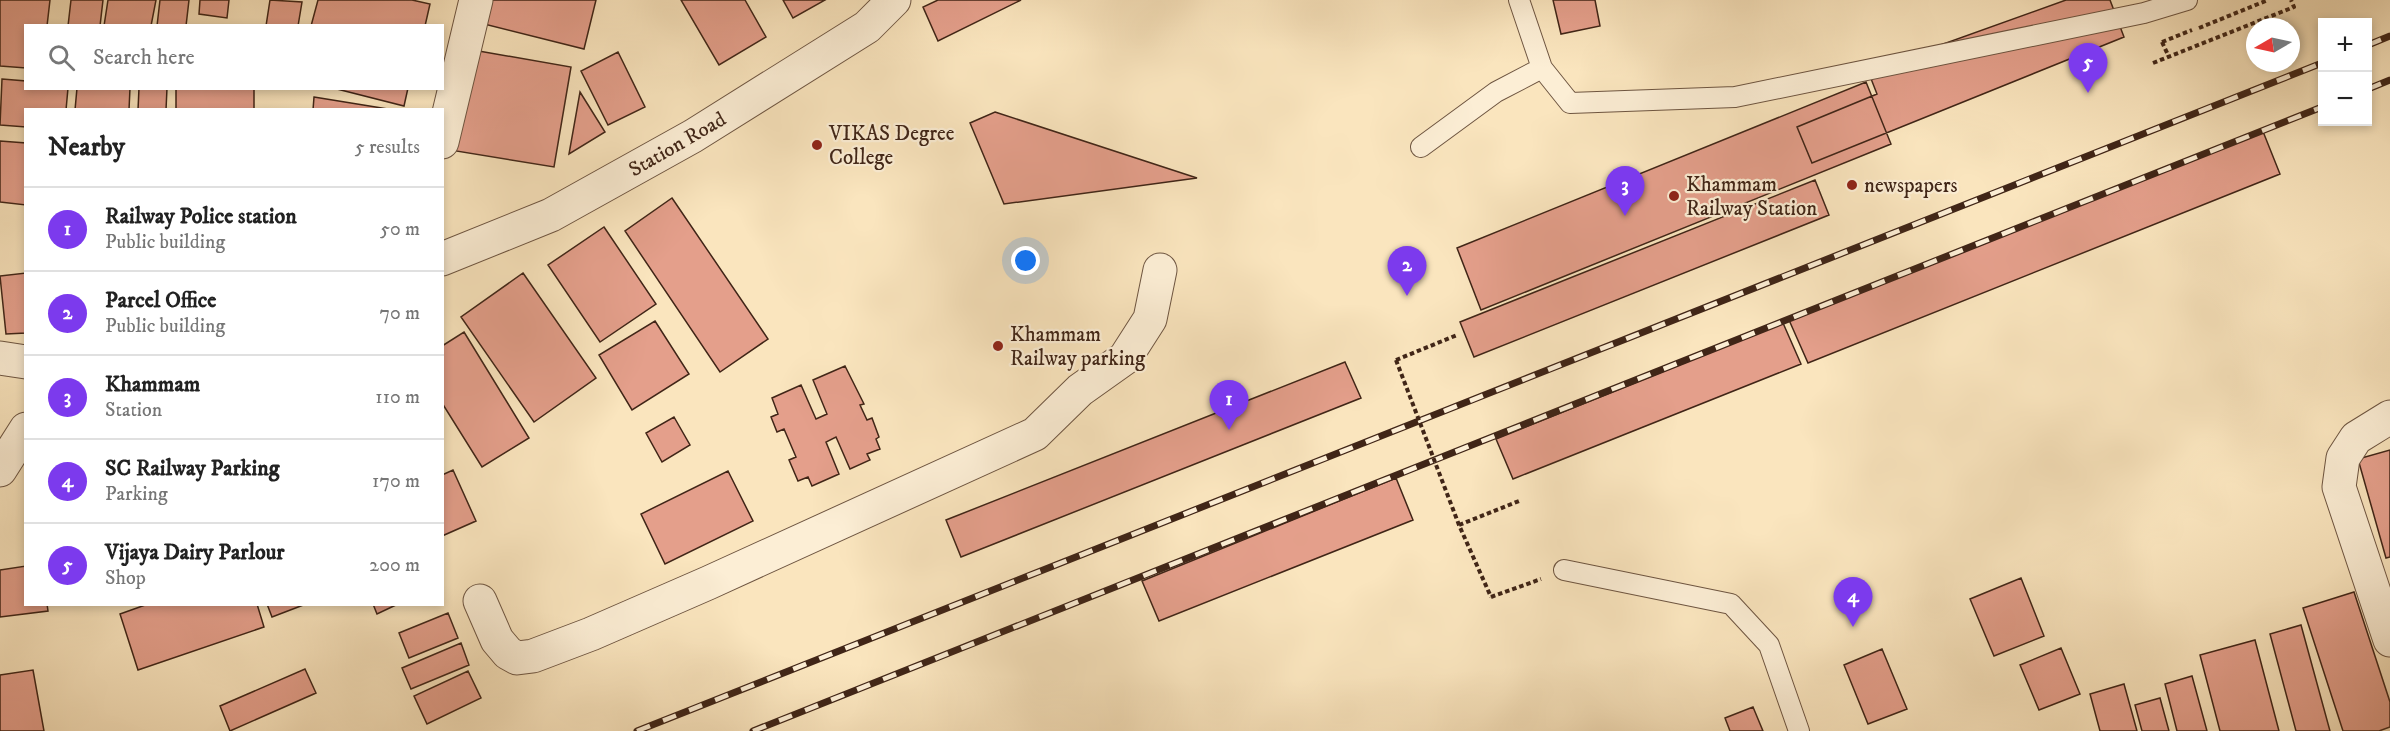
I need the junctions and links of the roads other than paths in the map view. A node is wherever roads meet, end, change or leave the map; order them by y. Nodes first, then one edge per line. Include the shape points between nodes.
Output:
1 (476, 0) edge
2 (1518, 0) edge
3 (2187, 0) edge
4 (886, 3) edge
5 (1542, 68) junction
6 (444, 134) edge
7 (1421, 147) dead end
8 (444, 258) edge
9 (1160, 270) dead end
10 (0, 358) edge
11 (24, 362) edge
12 (2390, 417) edge
13 (24, 432) edge
14 (0, 470) edge
15 (1564, 570) road end
16 (480, 601) dead end
17 (2390, 640) edge
18 (1798, 731) edge

1 - 6 street
2 - 5 lane
3 - 5 lane via 2144,14 1735,97 1570,103
4 - 8 street, Station Road via 867,27 693,136 551,215
5 - 7 lane via 1496,92
9 - 16 street via 1150,319 1125,358 1080,390 1035,434 708,583 533,656 517,658 507,652 497,640
10 - 11 street
12 - 17 street via 2356,438 2343,458 2339,487
13 - 14 street
15 - 18 lane via 1731,604 1769,645

